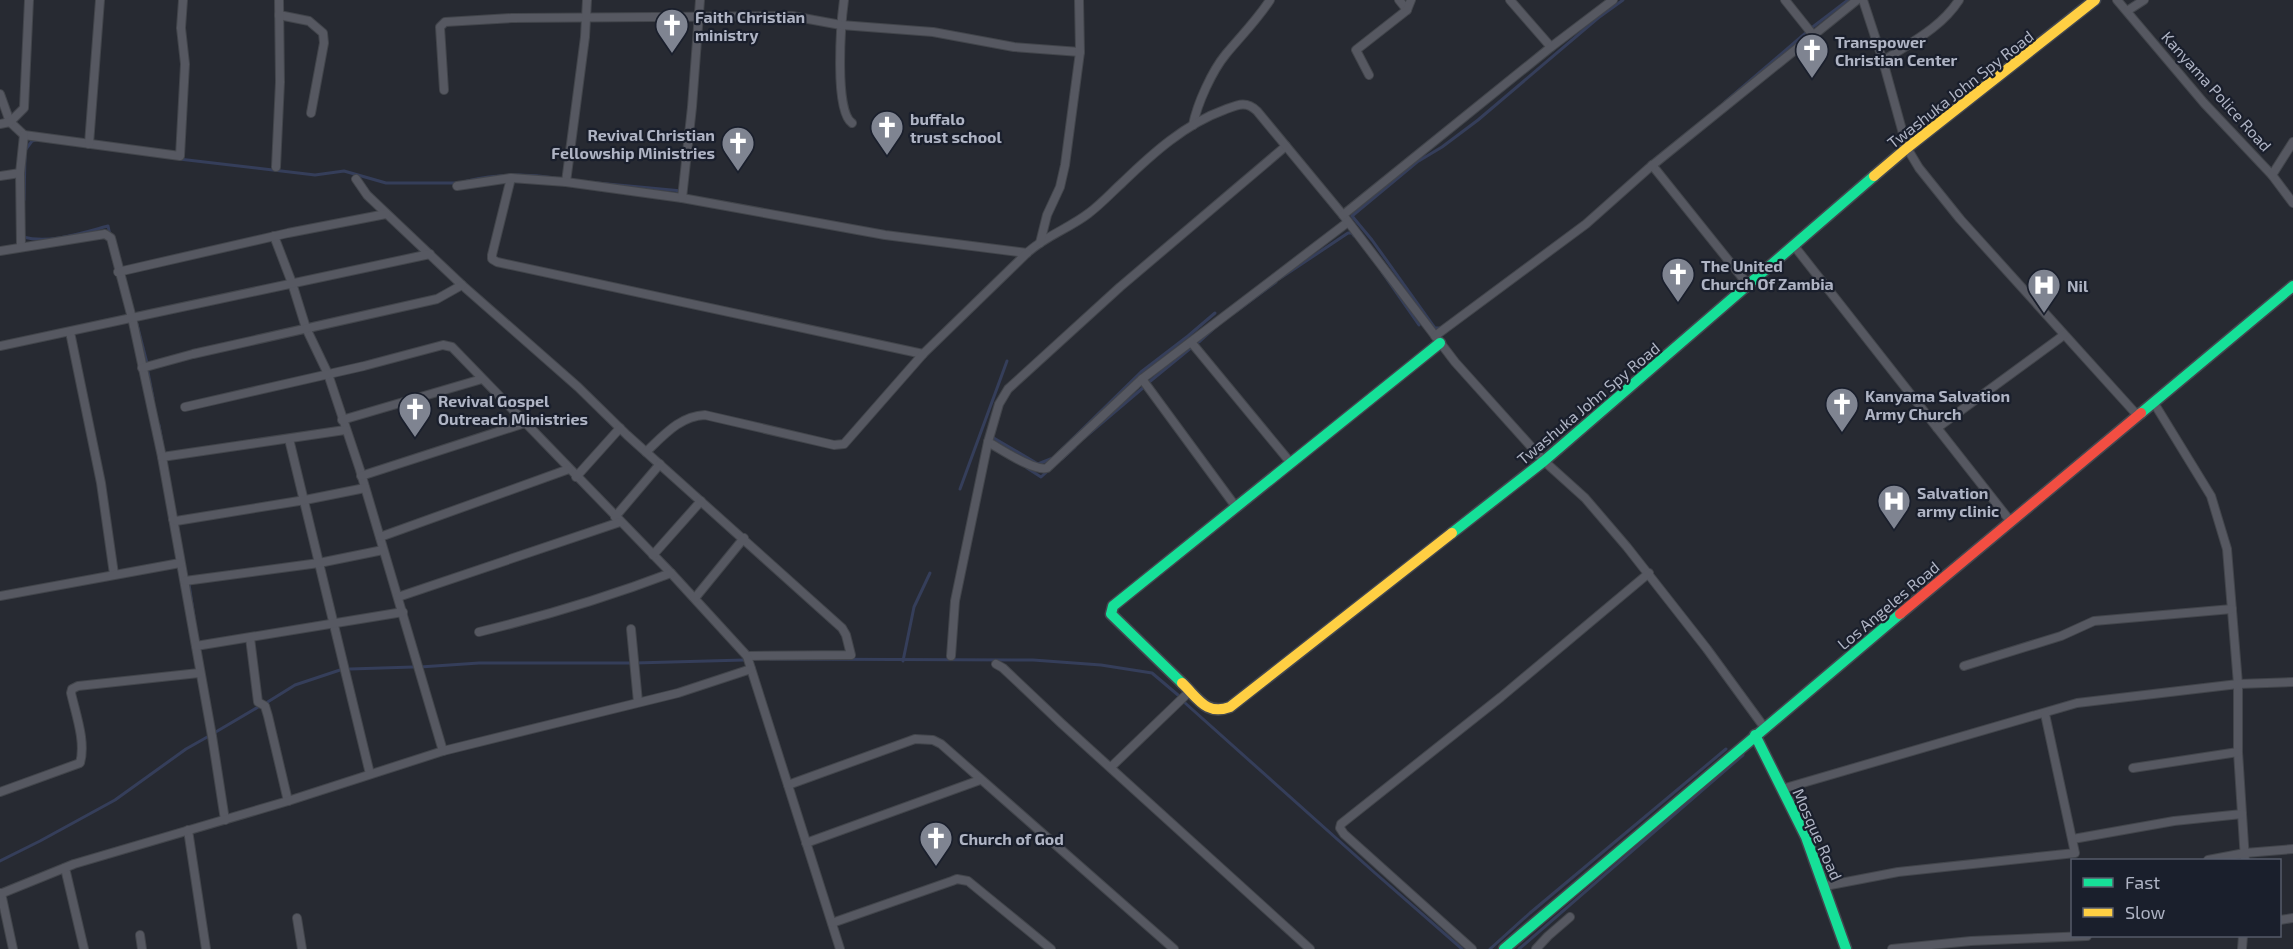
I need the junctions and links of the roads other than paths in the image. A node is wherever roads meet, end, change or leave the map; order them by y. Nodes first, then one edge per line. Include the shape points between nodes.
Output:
1 (29, 0) edge
2 (100, 0) edge
3 (183, 0) edge
4 (279, 0) edge
5 (587, 0) edge
6 (700, 0) edge
7 (844, 0) edge
8 (1079, 0) edge
9 (1270, 0) edge
10 (1399, 0) edge
11 (1411, 0) edge
12 (1510, 0) edge
13 (1613, 0) edge
14 (1785, 0) edge
15 (1857, 0) edge
16 (1863, 0) edge
17 (1959, 0) edge
18 (2095, 0) edge
19 (2117, 0) edge
20 (2144, 0) edge
21 (1407, 10) junction
22 (2127, 11) junction
23 (279, 15) junction
24 (587, 16) junction
25 (699, 17) junction
26 (841, 25) junction
27 (1813, 35) junction
28 (1551, 47) junction
29 (1080, 52) junction
30 (1883, 61) junction
31 (1369, 75) dead end
32 (444, 90) dead end
33 (0, 94) edge
34 (311, 113) dead end
35 (10, 122) junction
36 (852, 123) dead end
37 (0, 124) edge
38 (1193, 125) junction
39 (24, 135) junction
40 (2293, 142) edge
41 (89, 144) junction
42 (1286, 146) junction
43 (1907, 148) junction
44 (1652, 165) junction
45 (276, 167) dead end
46 (20, 173) junction
47 (2272, 175) junction
48 (0, 176) edge
49 (511, 178) junction
50 (356, 179) dead end
51 (566, 182) junction
52 (457, 186) dead end
53 (682, 198) junction
54 (2293, 203) edge
55 (386, 214) junction
56 (1345, 219) junction
57 (274, 236) junction
58 (1040, 243) junction
59 (21, 247) junction
60 (1795, 247) junction
61 (0, 251) edge
62 (1027, 253) junction
63 (430, 254) junction
64 (118, 272) junction
65 (292, 283) junction
66 (462, 285) junction
67 (1749, 286) junction
68 (2293, 286) edge
69 (131, 318) junction
70 (306, 328) junction
71 (70, 332) junction
72 (2064, 334) junction
73 (1437, 340) junction
74 (1191, 342) junction
75 (0, 346) edge
76 (923, 354) junction
77 (142, 368) junction
78 (328, 374) junction
79 (1142, 379) junction
80 (482, 380) junction
81 (2154, 403) junction
82 (185, 406) dead end
83 (2138, 416) junction
84 (342, 420) junction
85 (525, 423) junction
86 (620, 428) junction
87 (1937, 429) junction
88 (345, 430) junction
89 (289, 439) junction
90 (988, 442) junction
91 (646, 452) junction
92 (162, 457) junction
93 (1544, 461) junction
94 (1290, 462) junction
95 (660, 464) junction
96 (569, 469) junction
97 (361, 476) junction
98 (576, 477) junction
99 (365, 488) junction
100 (305, 500) junction
101 (701, 501) junction
102 (1236, 507) junction
103 (173, 519) junction
104 (618, 519) junction
105 (2011, 522) junction
106 (380, 537) junction
107 (744, 538) junction
108 (383, 550) junction
109 (653, 555) junction
110 (180, 563) junction
111 (319, 563) junction
112 (671, 573) junction
113 (1649, 573) junction
114 (114, 574) junction
115 (185, 581) junction
116 (0, 596) edge
117 (398, 597) junction
118 (694, 598) junction
119 (2232, 609) junction
120 (403, 612) junction
121 (334, 624) junction
122 (631, 629) dead end
123 (480, 632) dead end
124 (250, 638) junction
125 (196, 646) junction
126 (747, 656) junction
127 (951, 656) dead end
128 (996, 664) dead end
129 (1964, 666) dead end
130 (751, 669) junction
131 (199, 673) junction
132 (2293, 682) edge
133 (2238, 684) junction
134 (1189, 692) junction
135 (638, 702) junction
136 (2044, 714) junction
137 (1764, 727) junction
138 (1755, 735) junction
139 (443, 751) junction
140 (2238, 752) junction
141 (1111, 767) junction
142 (2133, 768) dead end
143 (370, 774) junction
144 (980, 780) junction
145 (788, 785) junction
146 (1782, 789) junction
147 (0, 792) edge
148 (288, 801) junction
149 (2242, 814) junction
150 (225, 820) junction
151 (188, 830) junction
152 (2073, 839) junction
153 (806, 843) junction
154 (2293, 849) edge
155 (2245, 857) edge
156 (2226, 859) edge
157 (65, 868) junction
158 (1825, 886) junction
159 (0, 894) edge
160 (1570, 917) dead end
161 (297, 918) dead end
162 (832, 923) junction
163 (140, 935) dead end
164 (2071, 937) edge
165 (13, 949) edge
166 (84, 949) edge
167 (142, 949) edge
168 (206, 949) edge
169 (302, 949) edge
170 (840, 949) edge
171 (1051, 949) edge
172 (1174, 949) edge
173 (1310, 949) edge
174 (1472, 949) edge
175 (1504, 949) edge
176 (1536, 949) edge
177 (1846, 949) edge
178 (1892, 949) edge

1 - 35 street via 24,108
2 - 41 street
3 - 41 street via 185,64 180,156
4 - 23 street
5 - 24 street
6 - 25 street
7 - 26 street
8 - 29 street
9 - 38 street via 1222,59 1198,106
10 - 21 street
11 - 21 street
12 - 28 street
13 - 28 street
14 - 27 street
15 - 27 street
16 - 30 street
17 - 30 street via 1942,22
18 - 43 street, Twashuka John Spy Road
19 - 22 street, Kanyama Police Road
20 - 22 street
21 - 31 street via 1356,50
22 - 47 street, Kanyama Police Road
23 - 34 street via 309,21 323,33
23 - 45 street
24 - 25 street
24 - 32 street via 441,23
24 - 51 street
25 - 26 street via 792,16
25 - 53 street
26 - 29 street via 933,32 997,45
26 - 36 street via 842,95 846,116
27 - 44 street
28 - 56 street
29 - 58 street via 1063,176
30 - 43 street
33 - 35 street
35 - 37 street
35 - 39 street
38 - 42 street via 1243,103 1252,106
38 - 58 street via 1145,162 1090,213
39 - 41 street
39 - 46 street
40 - 47 street
42 - 56 street
42 - 90 street via 1008,388
43 - 60 street, Twashuka John Spy Road
43 - 72 street via 1960,219
44 - 67 street
44 - 73 street via 1586,224
46 - 48 street
46 - 59 street
47 - 54 street, Kanyama Police Road
49 - 51 street
49 - 52 street
49 - 76 street via 492,255 498,262
50 - 55 street
51 - 53 street
53 - 62 street via 885,235
55 - 57 street
55 - 63 street
56 - 73 street
56 - 74 street
57 - 64 street
57 - 65 street
58 - 62 street
59 - 61 street
59 - 64 street via 105,234 111,238
60 - 67 street, Twashuka John Spy Road
60 - 87 street
62 - 76 street
63 - 65 street
63 - 66 street
64 - 69 street
65 - 69 street
65 - 70 street
66 - 70 street via 437,299
66 - 86 street
67 - 93 street, Twashuka John Spy Road
68 - 81 street, Los Angeles Road
69 - 71 street
69 - 77 street
70 - 77 street
70 - 78 street
71 - 75 street
71 - 114 street via 101,483
72 - 83 street
72 - 87 street
73 - 93 street
73 - 94 street
74 - 79 street
74 - 94 street
76 - 91 street via 844,444 834,445 705,415 686,418
77 - 92 street
78 - 80 street via 446,345
78 - 82 street
78 - 84 street
79 - 90 street via 1047,468 1039,469
79 - 102 street
80 - 84 street
80 - 85 street
81 - 83 street, Los Angeles Road
81 - 119 street via 2211,496 2228,549
83 - 105 street, Los Angeles Road
84 - 88 street
85 - 96 street
85 - 97 street
86 - 91 street
86 - 98 street
87 - 105 street
88 - 89 street
88 - 97 street
89 - 92 street
89 - 100 street
90 - 127 street via 955,602
91 - 95 street
92 - 103 street
93 - 113 street via 1585,498
93 - 134 street, Twashuka John Spy Road via 1225,710 1209,710
94 - 102 street
95 - 101 street
95 - 104 street
96 - 98 street
96 - 106 street
97 - 99 street
98 - 104 street
99 - 100 street
99 - 106 street
100 - 103 street
100 - 111 street
101 - 107 street
101 - 109 street
102 - 134 street, Twashuka John Spy Road via 1111,610
103 - 110 street
104 - 109 street
104 - 117 street
105 - 137 street, Los Angeles Road
106 - 108 street
107 - 118 street
107 - 126 street via 842,628 851,654
108 - 111 street
108 - 117 street
109 - 112 street
110 - 114 street
110 - 115 street
111 - 115 street
111 - 121 street
112 - 118 street
112 - 123 street via 573,607
113 - 137 street
113 - 174 street via 1341,824 1344,834
114 - 116 street
115 - 125 street
117 - 120 street
118 - 126 street
119 - 129 street via 2094,621 2061,636
119 - 133 street
120 - 121 street
120 - 139 street
121 - 124 street
121 - 143 street
122 - 135 street
124 - 125 street
124 - 148 street via 258,702 265,706
125 - 131 street
126 - 130 street
128 - 141 street
130 - 135 street
130 - 145 street
131 - 147 street via 72,689 81,744 80,763
131 - 150 street
132 - 133 street
133 - 136 street via 2096,700
133 - 140 street
134 - 141 street
135 - 139 street
136 - 146 street
136 - 152 street
137 - 138 street, Los Angeles Road
138 - 146 street, Mosque Road
138 - 175 street, Los Angeles Road
139 - 143 street
140 - 142 street
140 - 149 street
141 - 173 street
143 - 148 street
144 - 145 street via 941,744 924,739
144 - 153 street
144 - 172 street
145 - 153 street
146 - 158 street, Mosque Road
148 - 150 street
149 - 152 street via 2174,820
149 - 155 street
150 - 151 street
151 - 157 street
151 - 168 street
152 - 158 street via 2075,853 1911,870
153 - 162 street
154 - 155 street
155 - 156 street
157 - 159 street
157 - 166 street
158 - 177 street, Mosque Road
159 - 165 street
160 - 176 street
161 - 169 street
162 - 170 street
162 - 171 street via 963,880
163 - 167 street
164 - 178 street

